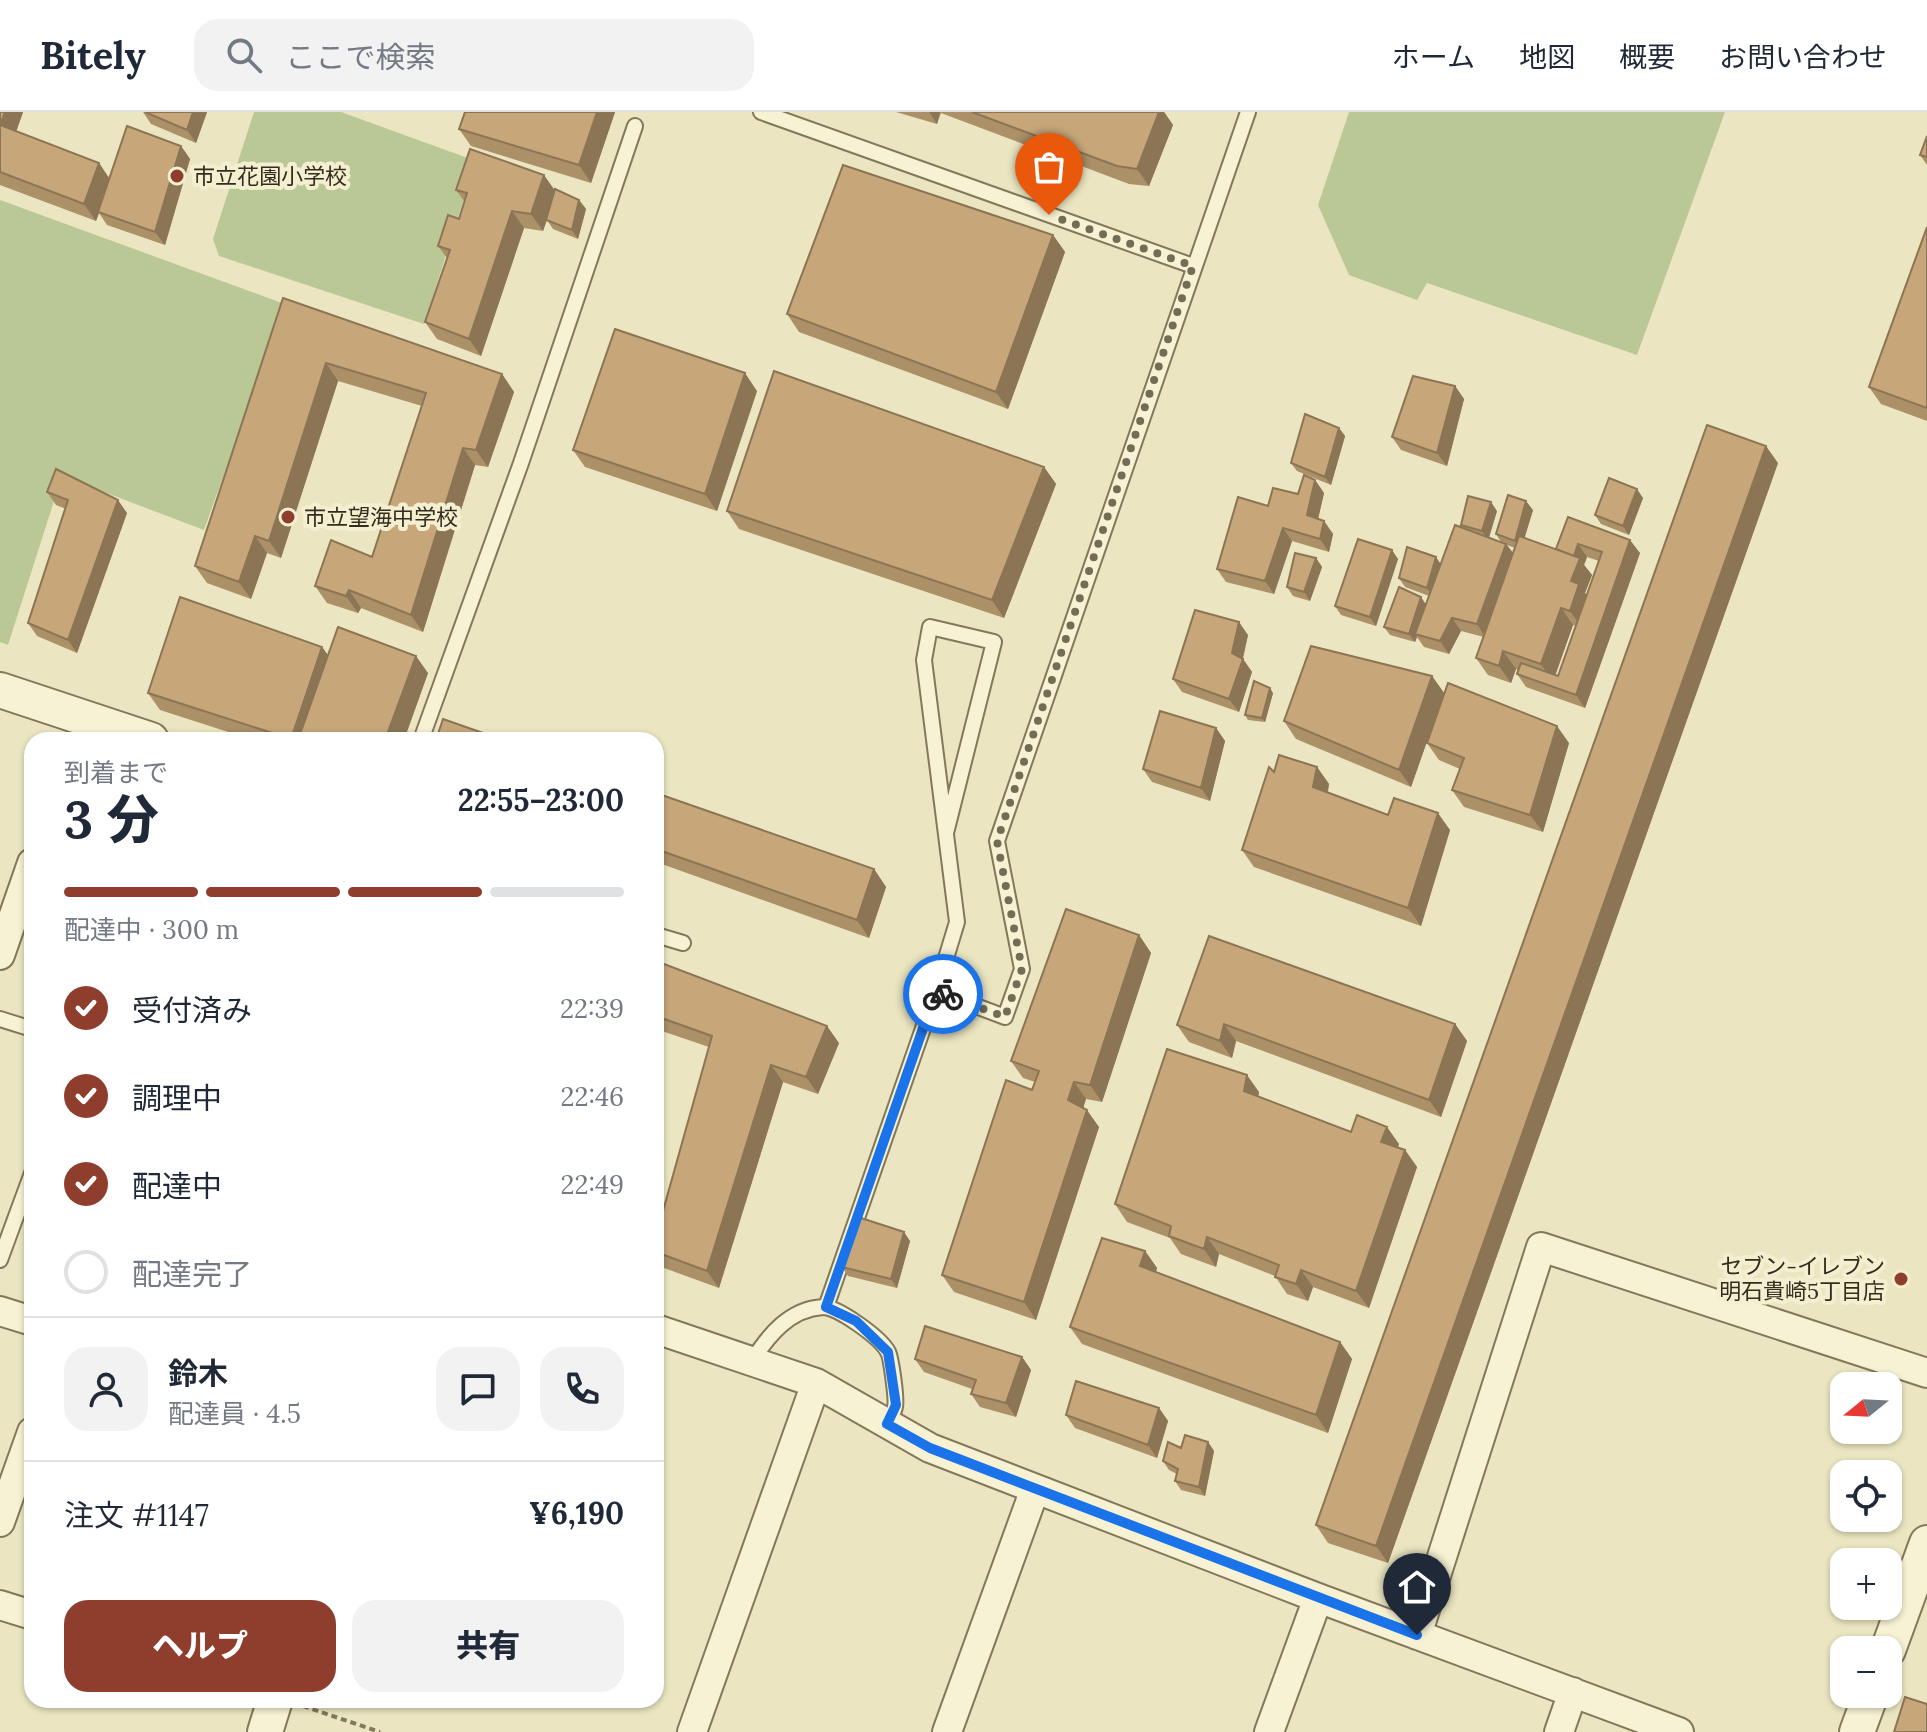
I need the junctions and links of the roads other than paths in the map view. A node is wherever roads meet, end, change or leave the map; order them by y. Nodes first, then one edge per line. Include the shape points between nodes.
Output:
1 (761, 112) edge
2 (1248, 112) edge
3 (635, 126) dead end
4 (1193, 266) junction
5 (0, 690) edge
6 (79, 729) edge
7 (424, 732) edge
8 (946, 833) junction
9 (24, 886) edge
10 (664, 937) edge
11 (683, 943) dead end
12 (0, 955) edge
13 (936, 991) junction
14 (0, 1019) edge
15 (24, 1026) edge
16 (24, 1195) edge
17 (0, 1260) edge
18 (826, 1307) junction
19 (0, 1311) edge
20 (24, 1318) edge
21 (664, 1332) edge
22 (752, 1361) junction
23 (1927, 1373) edge
24 (816, 1383) junction
25 (887, 1424) junction
26 (24, 1454) edge
27 (1035, 1489) junction
28 (0, 1522) edge
29 (1927, 1543) edge
30 (1318, 1598) junction
31 (0, 1605) edge
32 (24, 1612) edge
33 (1417, 1635) junction
34 (1893, 1636) edge
35 (1573, 1692) junction
36 (283, 1708) edge
37 (1866, 1708) edge
38 (265, 1732) edge
39 (692, 1732) edge
40 (947, 1732) edge
41 (1269, 1732) edge
42 (1559, 1732) edge
43 (1679, 1732) edge
44 (1857, 1732) edge

1 - 4 lane
2 - 4 lane
3 - 7 lane
4 - 13 lane via 997,841 1022,969 1018,981 1005,1017
5 - 6 street
8 - 8 lane via 924,660 930,627 994,642
8 - 13 lane via 957,922
9 - 12 street
10 - 11 lane
13 - 18 lane
14 - 15 lane
16 - 17 lane
18 - 22 lane via 787,1320
18 - 25 lane via 856,1321 888,1352 896,1405
19 - 20 street
21 - 22 street
22 - 24 street
23 - 33 street via 1541,1247
24 - 25 street
24 - 39 street
25 - 27 street via 930,1448
26 - 28 street
27 - 30 street
27 - 40 street
29 - 34 street
30 - 33 street
30 - 41 street
31 - 32 street
33 - 35 street
35 - 42 street
35 - 43 street
36 - 38 street
37 - 44 street

